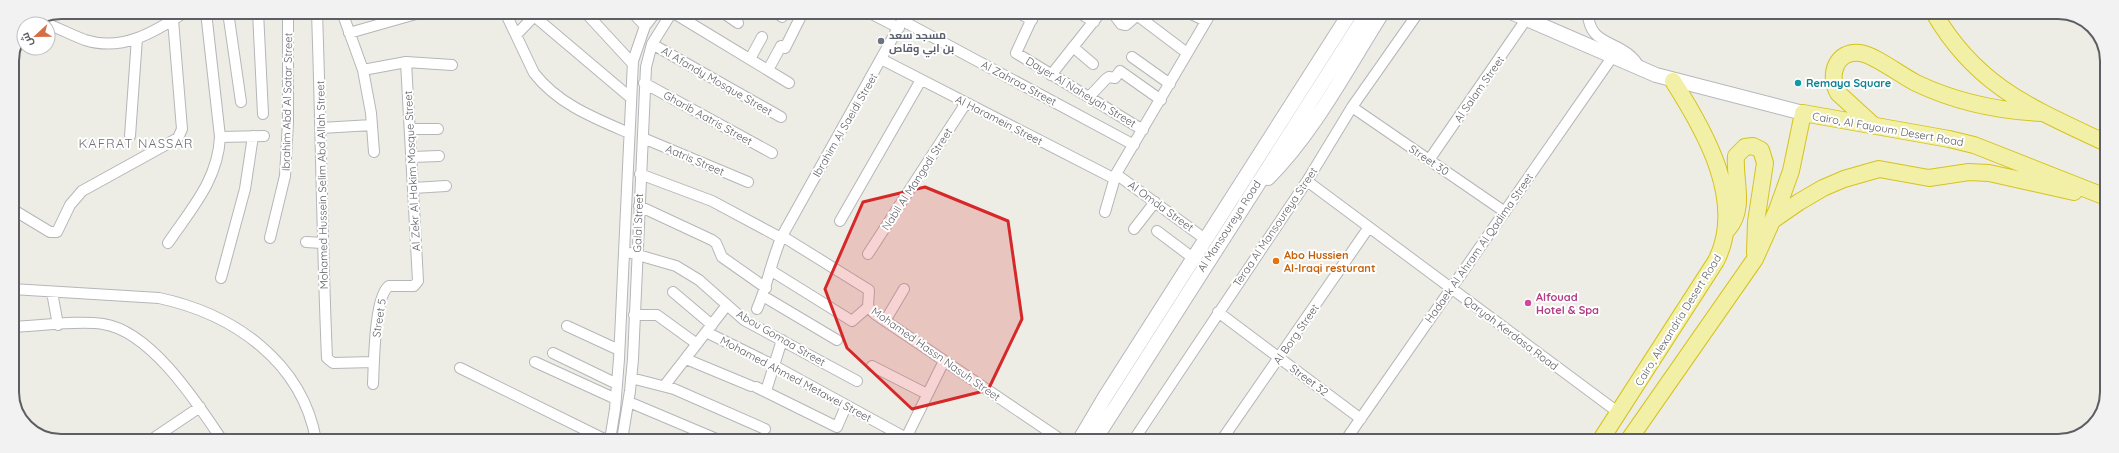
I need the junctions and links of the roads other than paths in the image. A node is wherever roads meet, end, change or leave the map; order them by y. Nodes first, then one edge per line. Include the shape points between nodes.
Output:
1 (207, 19) edge
2 (229, 19) edge
3 (258, 19) edge
4 (288, 19) edge
5 (317, 19) edge
6 (344, 19) edge
7 (398, 19) edge
8 (509, 19) edge
9 (531, 19) edge
10 (542, 19) edge
11 (591, 19) edge
12 (638, 19) edge
13 (650, 19) edge
14 (668, 19) edge
15 (684, 19) edge
16 (732, 19) edge
17 (799, 19) edge
18 (1033, 19) edge
19 (1089, 19) edge
20 (1096, 19) edge
21 (1118, 19) edge
22 (1133, 19) edge
23 (1145, 19) edge
24 (1207, 19) edge
25 (1346, 19) edge
26 (1363, 19) edge
27 (1378, 19) edge
28 (1414, 19) edge
29 (1526, 19) edge
30 (1529, 19) edge
31 (1588, 19) edge
32 (1938, 19) edge
33 (173, 20) joint
34 (903, 20) edge
35 (1094, 22) junction
36 (738, 23) dead end
37 (645, 26) junction
38 (56, 28) edge
39 (349, 33) junction
40 (516, 35) junction
41 (762, 37) dead end
42 (137, 38) junction
43 (652, 44) junction
44 (1074, 47) junction
45 (1187, 53) junction
46 (1613, 56) junction
47 (1132, 57) dead end
48 (750, 59) junction
49 (882, 60) junction
50 (406, 62) junction
51 (633, 64) junction
52 (1094, 64) dead end
53 (452, 65) dead end
54 (1640, 68) junction
55 (363, 70) junction
56 (768, 70) junction
57 (1051, 75) junction
58 (921, 80) junction
59 (1673, 81) junction
60 (644, 83) junction
61 (789, 83) dead end
62 (1170, 84) junction
63 (1089, 97) junction
64 (631, 98) junction
65 (1161, 100) junction
66 (241, 102) dead end
67 (966, 103) junction
68 (1352, 107) junction
69 (1803, 113) junction
70 (2042, 113) junction
71 (263, 114) dead end
72 (781, 117) dead end
73 (372, 125) junction
74 (1873, 125) junction
75 (321, 128) junction
76 (410, 129) junction
77 (438, 129) dead end
78 (1143, 130) junction
79 (629, 133) junction
80 (130, 136) dead end
81 (253, 136) junction
82 (264, 136) dead end
83 (220, 137) junction
84 (643, 138) junction
85 (2100, 139) edge
86 (1134, 145) junction
87 (374, 152) dead end
88 (772, 153) dead end
89 (439, 156) dead end
90 (412, 157) junction
91 (1429, 160) junction
92 (640, 174) junction
93 (1116, 177) junction
94 (1307, 181) junction
95 (748, 182) dead end
96 (446, 186) dead end
97 (413, 188) junction
98 (2100, 195) edge
99 (1248, 196) junction
100 (2100, 199) edge
101 (1155, 202) junction
102 (639, 206) junction
103 (1105, 212) dead end
104 (1505, 212) junction
105 (19, 213) edge
106 (1772, 221) junction
107 (840, 222) dead end
108 (1370, 227) junction
109 (1134, 229) dead end
110 (1157, 231) dead end
111 (1726, 232) junction
112 (782, 237) junction
113 (270, 238) dead end
114 (1205, 239) junction
115 (306, 242) dead end
116 (322, 243) junction
117 (168, 244) dead end
118 (624, 252) junction
119 (638, 253) junction
120 (868, 254) dead end
121 (1193, 258) junction
122 (1755, 259) junction
123 (770, 270) junction
124 (221, 278) dead end
125 (418, 281) joint
126 (1452, 288) junction
127 (904, 289) dead end
128 (19, 290) edge
129 (52, 292) junction
130 (673, 292) dead end
131 (764, 292) junction
132 (727, 305) junction
133 (868, 307) junction
134 (757, 309) dead end
135 (1218, 312) junction
136 (634, 315) junction
137 (885, 321) junction
138 (58, 325) junction
139 (567, 326) dead end
140 (19, 327) edge
141 (709, 328) junction
142 (782, 340) junction
143 (837, 340) dead end
144 (698, 344) junction
145 (619, 350) junction
146 (553, 353) dead end
147 (1279, 358) junction
148 (686, 359) junction
149 (944, 361) junction
150 (374, 362) junction
151 (534, 362) dead end
152 (774, 366) junction
153 (872, 366) dead end
154 (460, 368) dead end
155 (631, 378) junction
156 (857, 381) dead end
157 (374, 384) dead end
158 (617, 384) junction
159 (665, 386) junction
160 (758, 388) junction
161 (927, 394) junction
162 (616, 399) junction
163 (629, 402) junction
164 (200, 406) junction
165 (846, 406) junction
166 (1619, 413) junction
167 (1361, 419) junction
168 (765, 429) dead end
169 (160, 434) edge
170 (218, 434) edge
171 (314, 434) edge
172 (594, 434) edge
173 (611, 434) edge
174 (623, 434) edge
175 (705, 434) edge
176 (898, 434) edge
177 (908, 434) edge
178 (1053, 434) edge
179 (1083, 434) edge
180 (1098, 434) edge
181 (1137, 434) edge
182 (1226, 434) edge
183 (1350, 434) edge
184 (1605, 434) edge
185 (1633, 434) edge

1 - 83 street
2 - 66 street
3 - 71 street
4 - 113 street, Ibrahim Abd Al Satar Street via 285,176
5 - 75 street, Mohamed Hussein Selim Abd Allah Street
6 - 39 street
7 - 39 street
8 - 40 street
9 - 40 street
10 - 64 street
11 - 51 street
12 - 37 street
13 - 37 street, Galal Street
14 - 43 street, Galal Street
15 - 48 street
16 - 36 street
17 - 56 street
18 - 57 street, Dayer Al Naheyah Street via 1016,53
19 - 35 street
20 - 35 street
21 - 22 street via 1126,25
23 - 45 street
24 - 45 street
25 - 114 main road, Al Mansoureya Road
26 - 99 main road, Al Mansoureya Road
27 - 99 main road via 1307,130 1284,161
28 - 68 street, Teraa Al Mansoureya Street
29 - 91 street, Al Salam Street
30 - 46 main road
31 - 54 street via 1592,31 1599,38 1630,53
32 - 70 highway via 1960,51 1984,76
33 - 42 street
33 - 105 street via 181,134 174,141 82,190 70,205 59,229 53,233
34 - 49 street, Ibrahim Al Saeidi Street
34 - 86 street, Al Zahraa Street
35 - 44 street
37 - 51 street, Galal Street
38 - 42 street via 104,44
39 - 55 street
40 - 79 street via 541,82 577,110
41 - 48 street
42 - 80 street
43 - 60 street, Galal Street
43 - 72 street, Al Afandy Mosque Street
44 - 52 street
44 - 57 street
45 - 62 street
46 - 54 main road
46 - 104 street, Hadaek Al Ahram Al Qadima Street
47 - 62 street
48 - 56 street
49 - 58 street, Al Haramein Street
49 - 112 street, Ibrahim Al Saeidi Street
50 - 53 street
50 - 55 street
50 - 76 street, Al Zekr Al Hakim Mosque Street
51 - 64 street, Galal Street
54 - 59 main road
55 - 73 street
56 - 61 street
57 - 63 street, Dayer Al Naheyah Street
58 - 67 street, Al Haramein Street
58 - 107 street
59 - 69 main road
59 - 111 highway, Cairo, Alexandria Desert Road via 1697,119 1712,151 1727,213
60 - 84 street, Galal Street
60 - 88 street, Gharib Aatris Street
62 - 65 street
63 - 65 street via 1106,79 1115,78 1120,72
63 - 78 street, Dayer Al Naheyah Street
64 - 79 street, Galal Street
65 - 78 street
67 - 93 street, Al Haramein Street
67 - 120 street, Nabil Al Mangodi Street
68 - 91 street, Street 30
68 - 94 street, Teraa Al Mansoureya Street
69 - 74 highway, Cairo, Al Fayoum Desert Road
69 - 106 highway via 1791,171
70 - 74 highway via 2004,110 1962,101 1916,83 1867,54 1846,55 1833,72 1834,86 1838,93
70 - 85 highway
73 - 75 street
73 - 87 street
74 - 98 highway, Cairo, Al Fayoum Desert Road via 1949,138 1974,145
75 - 116 street, Mohamed Hussein Selim Abd Allah Street
76 - 77 street
76 - 90 street, Al Zekr Al Hakim Mosque Street
78 - 86 street
79 - 118 street, Galal Street
81 - 82 street
81 - 83 street
81 - 124 street via 245,188
83 - 117 street via 212,177
84 - 92 street, Galal Street
84 - 95 street, Aatris Street
86 - 93 street
89 - 90 street
90 - 97 street, Al Zekr Al Hakim Mosque Street
91 - 104 street, Street 30
92 - 102 street, Galal Street
92 - 112 street, Mohamed Hassn Nasuh Street via 712,202
93 - 101 street, Al Omda Street
93 - 103 street
94 - 108 street, Qaryah Kerdasa Road
94 - 135 street, Teraa Al Mansoureya Street
96 - 97 street
97 - 125 street, Al Zekr Al Hakim Mosque Street
99 - 180 main road, Al Mansoureya Road
100 - 106 highway via 1989,174 1969,172 1929,178 1879,169 1823,188
101 - 109 street
101 - 114 street, Al Omda Street
102 - 119 street, Galal Street
102 - 131 street via 712,240 722,257
104 - 126 street, Hadaek Al Ahram Al Qadima Street
106 - 122 highway
108 - 126 street, Qaryah Kerdasa Road
108 - 147 street, Al Borg Street
110 - 121 street
111 - 122 highway via 1735,220 1738,209 1736,156 1745,147 1753,146 1761,150 1765,163 1756,222
111 - 166 highway, Cairo, Alexandria Desert Road via 1716,261
112 - 123 street, Ibrahim Al Saeidi Street
112 - 133 street, Mohamed Hassn Nasuh Street via 869,290
114 - 121 main road, Al Mansoureya Road
115 - 116 street
116 - 150 street, Mohamed Hussein Selim Abd Allah Street via 328,358 333,363
118 - 119 street, Abou Gomaa Street
118 - 145 street, Galal Street
119 - 132 street, Abou Gomaa Street via 676,266 699,280
119 - 136 street, Galal Street
121 - 179 main road, Al Mansoureya Road
122 - 185 highway
123 - 131 street, Ibrahim Al Saeidi Street
123 - 133 street via 852,321
125 - 150 street, Street 5 via 414,286 389,286 383,292 377,317
126 - 166 street, Qaryah Kerdasa Road
126 - 167 street, Hadaek Al Ahram Al Qadima Street
127 - 137 street
128 - 129 street
129 - 138 street
129 - 171 street via 160,298 187,304 220,318 256,341 284,368 304,402
130 - 141 street, Mohamed Ahmed Metawei Street
131 - 134 street, Ibrahim Al Saeidi Street
131 - 143 street
132 - 141 street
132 - 142 street, Abou Gomaa Street via 744,320
133 - 137 street, Mohamed Hassn Nasuh Street
135 - 147 street, Street 32
135 - 181 street, Teraa Al Mansoureya Street
136 - 144 street via 658,316
136 - 155 street, Galal Street
137 - 149 street, Mohamed Hassn Nasuh Street
138 - 140 street
138 - 164 street via 105,324 131,335 163,363
139 - 145 street
141 - 144 street
141 - 152 street, Mohamed Ahmed Metawei Street
142 - 152 street
142 - 156 street, Abou Gomaa Street
144 - 148 street
145 - 158 street, Galal Street
146 - 158 street
147 - 167 street, Street 32
147 - 182 street, Al Borg Street
148 - 159 street
148 - 160 street
149 - 161 street
149 - 178 street, Mohamed Hassn Nasuh Street
150 - 157 street, Street 5
151 - 162 street
152 - 160 street
152 - 165 street, Mohamed Ahmed Metawei Street
153 - 161 street
154 - 172 street
155 - 159 street
155 - 163 street, Galal Street
158 - 162 street, Galal Street
159 - 168 street
160 - 165 street via 837,427
161 - 177 street, Mohamed Ahmed Metawei Street
162 - 173 street, Galal Street
163 - 174 street, Galal Street
163 - 175 street
164 - 169 street
164 - 170 street
165 - 176 street, Mohamed Ahmed Metawei Street
166 - 184 highway, Cairo, Alexandria Desert Road
167 - 183 street, Hadaek Al Ahram Al Qadima Street

